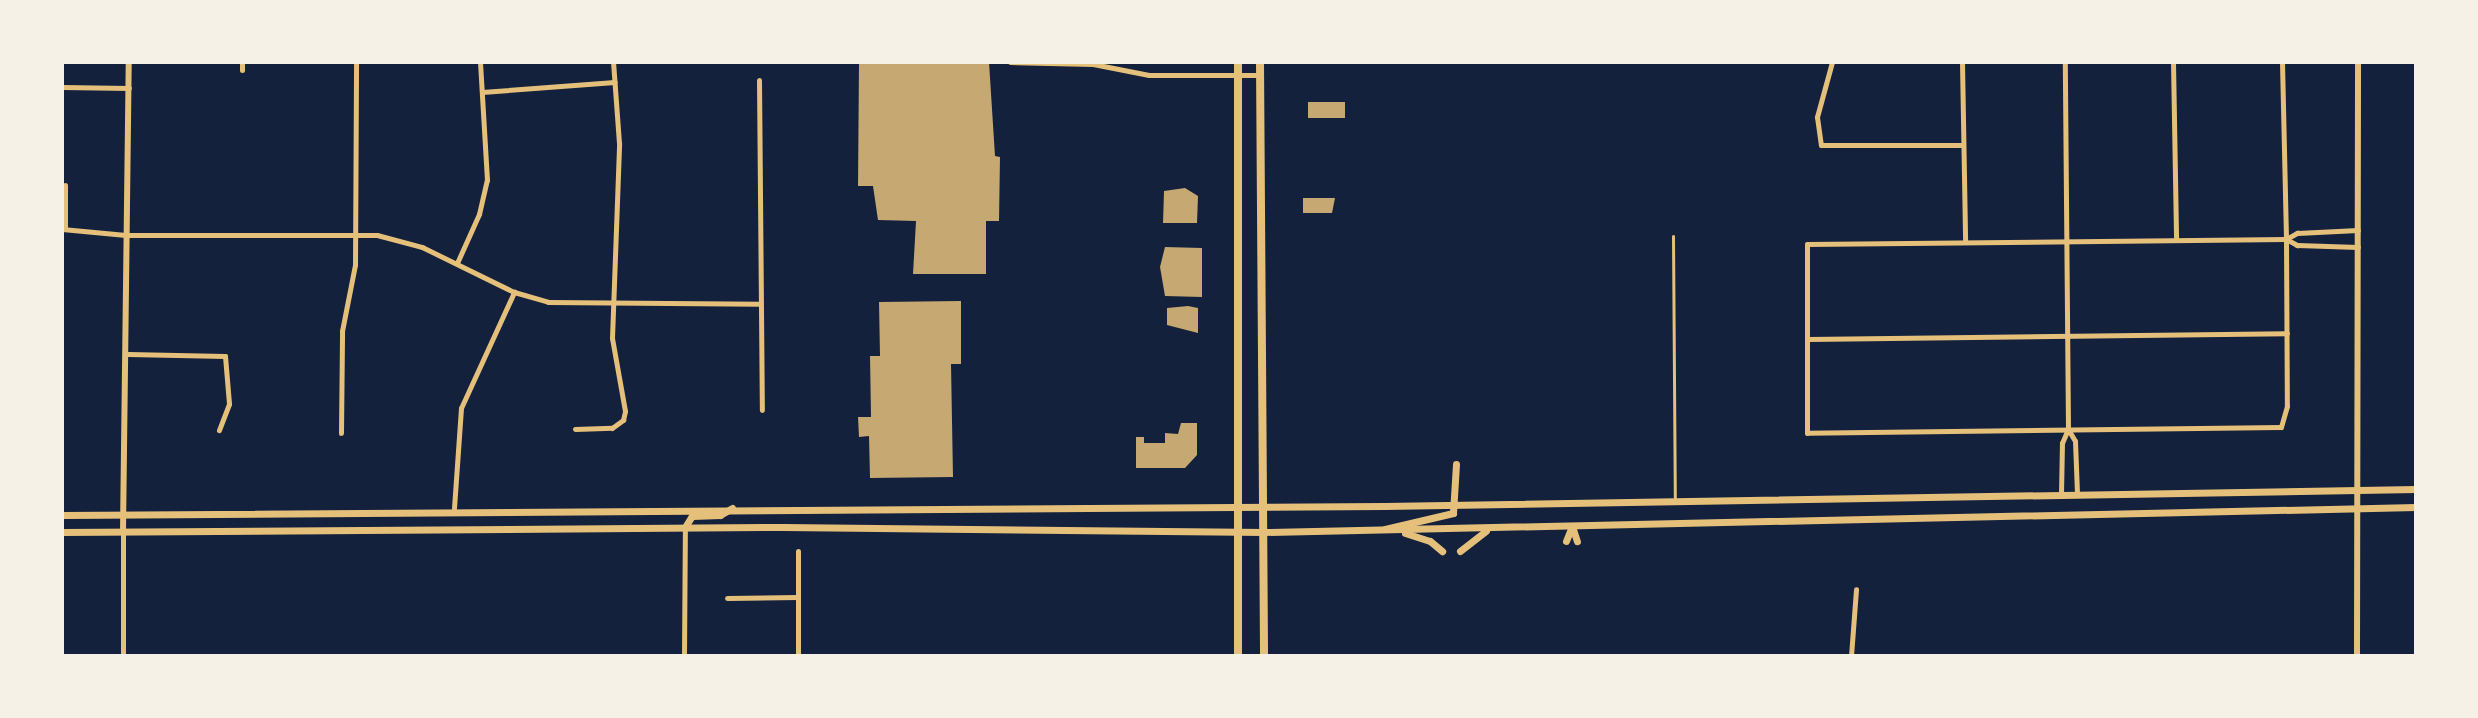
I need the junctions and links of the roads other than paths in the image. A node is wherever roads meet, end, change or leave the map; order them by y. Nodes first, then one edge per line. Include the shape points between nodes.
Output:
1 (129, 62) edge
2 (242, 62) edge
3 (356, 62) edge
4 (480, 62) edge
5 (613, 62) edge
6 (1010, 62) edge
7 (1238, 62) edge
8 (1260, 62) edge
9 (1832, 62) edge
10 (1962, 62) edge
11 (2065, 62) edge
12 (2173, 62) edge
13 (2282, 62) edge
14 (2358, 62) edge
15 (242, 70) dead end
16 (1260, 75) junction
17 (1238, 76) junction
18 (759, 80) dead end
19 (615, 82) junction
20 (62, 87) edge
21 (129, 88) junction
22 (482, 92) junction
23 (1963, 145) junction
24 (65, 185) dead end
25 (64, 229) edge
26 (2358, 230) junction
27 (356, 233) junction
28 (126, 235) junction
29 (1673, 236) dead end
30 (2286, 239) junction
31 (2176, 240) junction
32 (2069, 241) junction
33 (1965, 242) junction
34 (2358, 247) junction
35 (457, 263) junction
36 (514, 292) junction
37 (759, 304) junction
38 (611, 305) junction
39 (2287, 333) junction
40 (2068, 335) junction
41 (1807, 339) junction
42 (128, 354) junction
43 (762, 410) dead end
44 (575, 429) dead end
45 (2068, 429) junction
46 (219, 430) dead end
47 (341, 433) dead end
48 (1456, 464) dead end
49 (2416, 489) edge
50 (2355, 490) junction
51 (2077, 493) junction
52 (2061, 494) junction
53 (1675, 498) junction
54 (1456, 502) junction
55 (1238, 506) junction
56 (734, 507) junction
57 (1264, 507) junction
58 (2416, 507) edge
59 (454, 508) junction
60 (2355, 509) junction
61 (62, 515) edge
62 (123, 515) junction
63 (1572, 526) junction
64 (685, 527) junction
65 (1503, 528) junction
66 (1383, 530) junction
67 (62, 532) edge
68 (123, 532) junction
69 (1238, 532) junction
70 (1264, 532) junction
71 (1566, 541) dead end
72 (1577, 541) dead end
73 (798, 551) dead end
74 (1442, 551) dead end
75 (1460, 551) dead end
76 (1856, 589) dead end
77 (798, 597) junction
78 (727, 598) dead end
79 (123, 656) edge
80 (684, 656) edge
81 (798, 656) edge
82 (1238, 656) edge
83 (1264, 656) edge
84 (1851, 656) edge
85 (2357, 656) edge

1 - 21 street
2 - 15 street
3 - 27 street
4 - 22 street
5 - 19 street
6 - 17 street via 1093,64 1149,75
7 - 17 main road
8 - 16 main road
9 - 23 street via 1817,117 1821,145
10 - 23 street
11 - 32 street
12 - 31 street
13 - 30 street
14 - 26 street
16 - 17 street
16 - 57 main road
17 - 55 main road
18 - 37 street
19 - 22 street
19 - 38 street via 619,158
20 - 21 street
21 - 28 street
22 - 35 street via 485,191
23 - 33 street
24 - 25 street
25 - 28 street
26 - 30 street via 2297,233
26 - 34 street
27 - 28 street
27 - 35 street via 400,240
27 - 47 street via 355,273 342,331
28 - 42 street
29 - 53 lane
30 - 31 street
30 - 34 street via 2297,245
30 - 39 street
31 - 32 street
32 - 33 street
32 - 40 street
33 - 41 street via 1807,244
34 - 50 street
35 - 36 street
36 - 38 street via 548,302
36 - 59 street via 461,408
37 - 38 street
37 - 43 street
38 - 44 street via 625,416 612,428
39 - 40 street
39 - 45 street via 2287,406 2281,427
40 - 41 street
40 - 45 street
41 - 45 street via 1807,433
42 - 46 street via 225,356 229,404
42 - 62 street
45 - 51 street via 2075,441
45 - 52 street via 2062,443
48 - 54 main road
49 - 50 main road
50 - 51 main road
50 - 60 street
51 - 52 main road
52 - 53 main road
53 - 54 main road
54 - 57 main road
54 - 66 main road via 1447,518 1400,522
55 - 56 main road
55 - 57 main road
55 - 69 main road
56 - 59 main road
56 - 64 main road via 720,515 692,516
57 - 70 main road
58 - 60 main road
59 - 62 main road
60 - 63 main road
60 - 85 street
61 - 62 main road
62 - 68 street
63 - 65 main road
63 - 71 main road
63 - 72 main road
64 - 68 main road
64 - 69 main road
64 - 80 street
65 - 66 main road
65 - 75 main road via 1475,536
66 - 70 main road
66 - 74 main road via 1415,535
67 - 68 main road
68 - 79 street
69 - 70 main road
69 - 82 main road
70 - 83 main road
73 - 77 street
76 - 84 street
77 - 78 street
77 - 81 street

